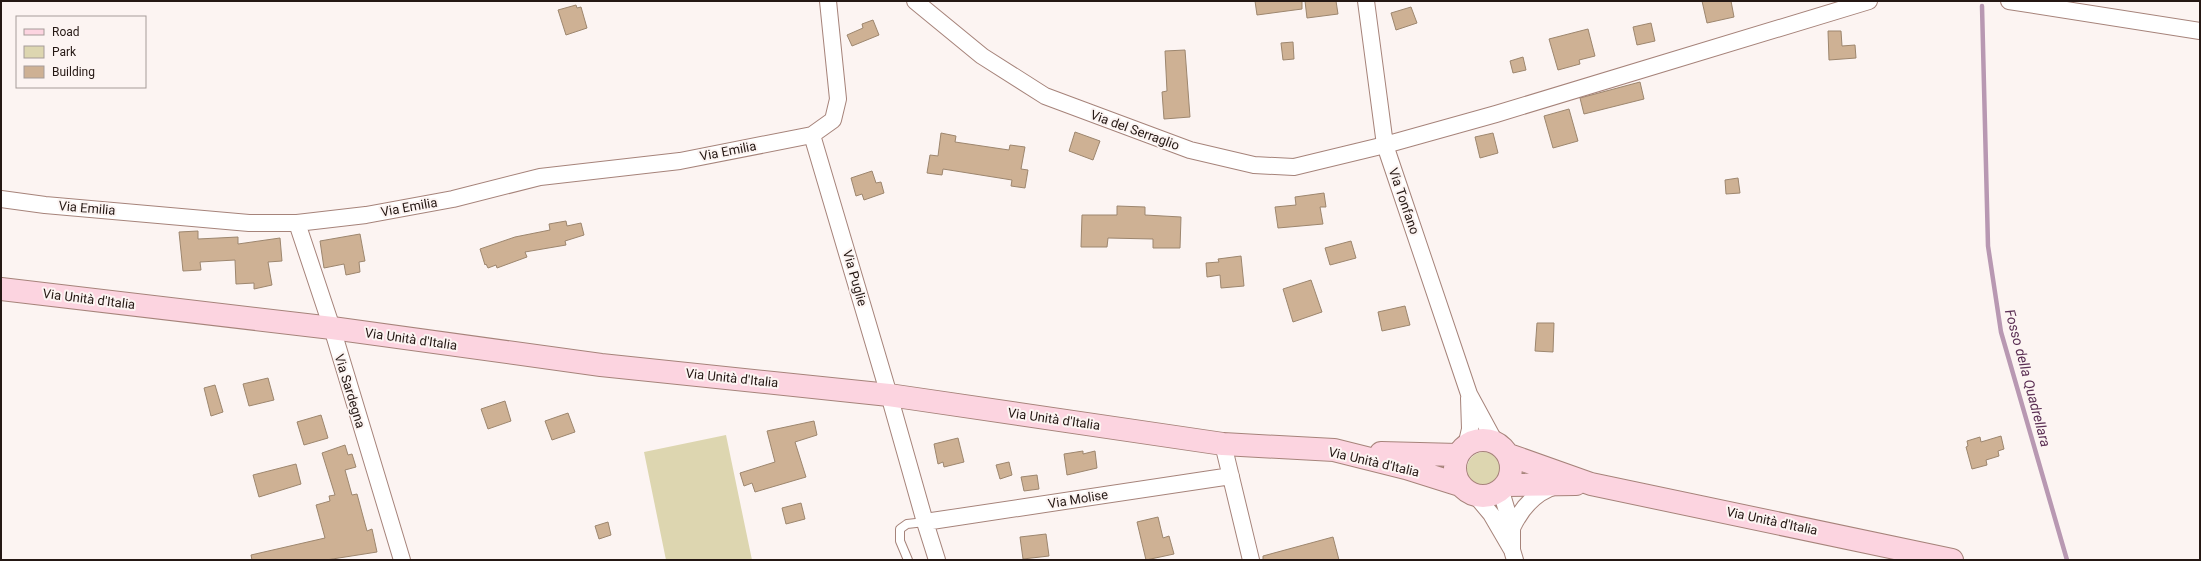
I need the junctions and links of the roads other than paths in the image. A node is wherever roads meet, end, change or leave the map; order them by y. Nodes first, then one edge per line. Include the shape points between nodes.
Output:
1 (828, 1) edge
2 (915, 1) edge
3 (1366, 1) edge
4 (1869, 1) edge
5 (2009, 1) edge
6 (2200, 31) edge
7 (812, 134) junction
8 (1385, 145) junction
9 (1, 199) edge
10 (297, 223) junction
11 (1, 289) edge
12 (332, 328) junction
13 (1469, 394) junction
14 (889, 395) junction
15 (1223, 444) junction
16 (1502, 449) junction
17 (1334, 450) junction
18 (1462, 450) junction
19 (1231, 476) junction
20 (1591, 484) junction
21 (1558, 485) junction
22 (1504, 488) junction
23 (1468, 490) junction
24 (925, 522) junction
25 (1512, 528) junction
26 (1514, 555) edge
27 (402, 560) edge
28 (908, 560) edge
29 (937, 560) edge
30 (1251, 560) edge
31 (1952, 560) edge

1 - 7 street via 838,98 833,120
2 - 8 street, Via del Serraglio via 982,56 1046,96 1190,150 1254,166 1294,167
3 - 8 street, Via Tonfano
4 - 8 street, Via del Serraglio
5 - 6 street
7 - 10 street, Via Emilia via 680,161 540,177 453,199 366,215
7 - 14 street, Via Puglie
8 - 13 street, Via Tonfano
9 - 10 street, Via Emilia via 248,223
10 - 12 street, Via Sardegna
11 - 12 main road, Via Unità d'Italia
12 - 14 main road, Via Unità d'Italia via 601,365
12 - 27 street, Via Sardegna
13 - 16 street
13 - 18 street via 1470,429
14 - 15 main road, Via Unità d'Italia
14 - 24 street, Via Puglie
15 - 17 main road, Via Unità d'Italia
15 - 19 street
16 - 18 main road via 1477,440
16 - 20 main road
16 - 22 main road via 1512,470
17 - 18 main road
17 - 23 main road, Via Unità d'Italia via 1406,468
18 - 23 main road via 1455,467
19 - 24 street, Via Molise
19 - 30 street
20 - 21 main road
20 - 31 main road, Via Unità d'Italia
21 - 22 main road
21 - 25 street via 1533,498
22 - 23 main road via 1489,496
22 - 25 street
23 - 26 street via 1491,514
24 - 28 lane via 907,524 900,529 900,540
24 - 29 street, Via Puglie
25 - 26 street

